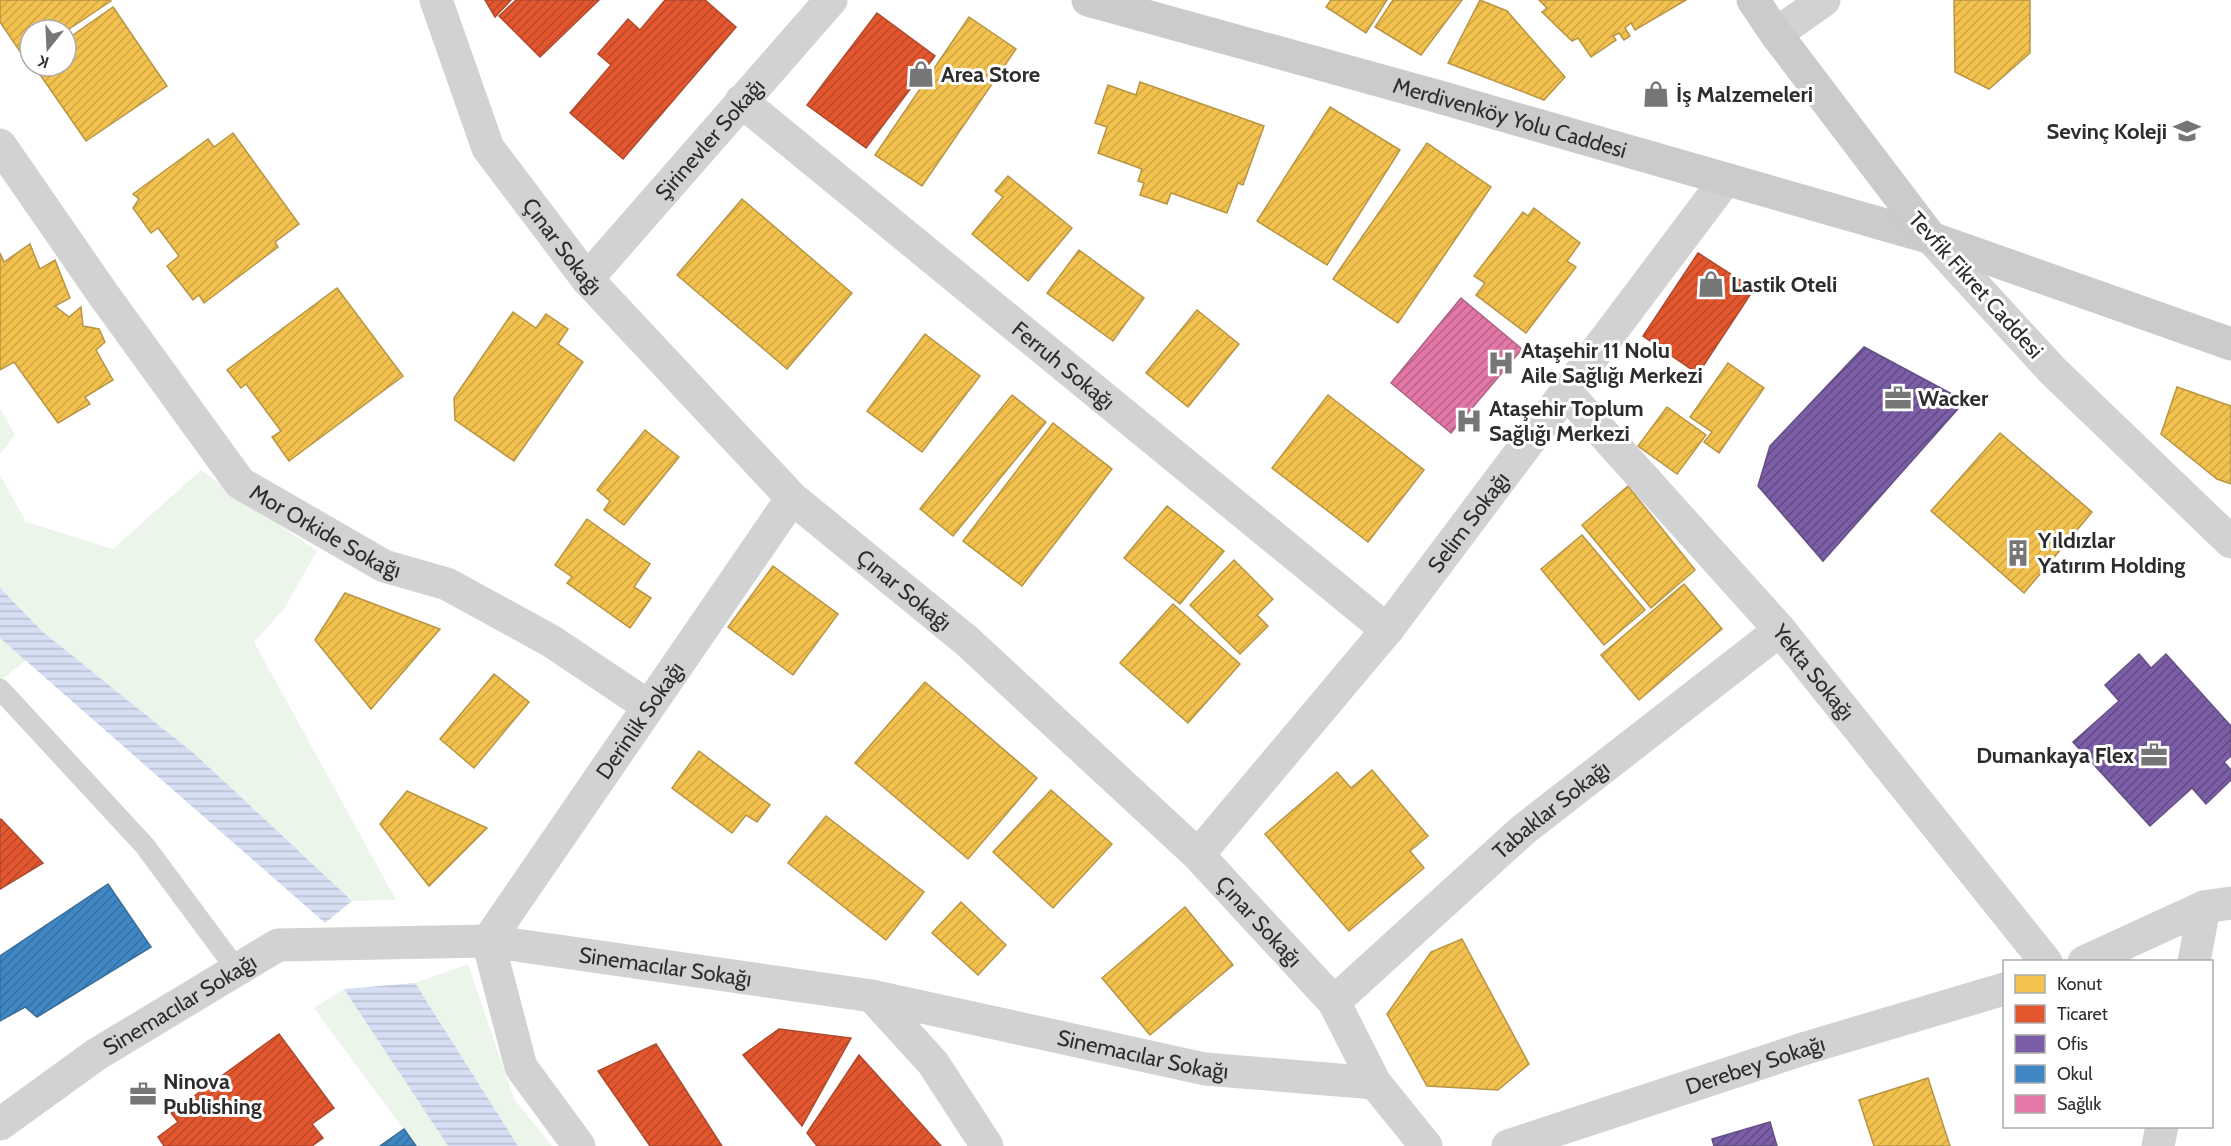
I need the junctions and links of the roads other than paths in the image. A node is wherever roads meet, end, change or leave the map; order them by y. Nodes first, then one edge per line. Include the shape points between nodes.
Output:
1 (436, 0) edge
2 (831, 0) edge
3 (1088, 0) edge
4 (1753, 0) edge
5 (1824, 0) edge
6 (1776, 34) junction
7 (741, 101) junction
8 (0, 146) edge
9 (1726, 179) junction
10 (1931, 238) junction
11 (587, 279) junction
12 (2231, 344) edge
13 (1566, 392) junction
14 (792, 498) junction
15 (2231, 542) edge
16 (1387, 630) junction
17 (1779, 630) junction
18 (0, 689) edge
19 (648, 706) junction
20 (1198, 855) junction
21 (2218, 905) edge
22 (488, 941) junction
23 (2044, 960) edge
24 (2089, 960) edge
25 (2195, 960) edge
26 (237, 970) junction
27 (2003, 989) edge
28 (872, 996) junction
29 (1334, 1002) junction
30 (1375, 1083) junction
31 (0, 1125) edge
32 (2162, 1128) edge
33 (579, 1146) edge
34 (987, 1146) edge
35 (1426, 1146) edge
36 (1508, 1146) edge
37 (2158, 1146) edge

1 - 11 street, Çınar Sokağı via 488,148
2 - 7 street, Şirinevler Sokağı
3 - 9 main road, Merdivenköy Yolu Caddesi
4 - 6 main road, Tevfik Fikret Caddesi
5 - 6 street
6 - 10 main road, Tevfik Fikret Caddesi
7 - 11 street, Şirinevler Sokağı
7 - 16 street, Ferruh Sokağı
8 - 19 street, Mor Orkide Sokağı via 240,483 384,566 447,584 551,641
9 - 10 main road, Merdivenköy Yolu Caddesi
9 - 13 street, Selim Sokağı
10 - 12 main road, Merdivenköy Yolu Caddesi
10 - 15 street, Tevfik Fikret Caddesi via 2053,371
11 - 14 street, Çınar Sokağı
13 - 16 street, Selim Sokağı
13 - 17 street, Yekta Sokağı
14 - 19 street, Derinlik Sokağı
14 - 20 street, Çınar Sokağı via 967,641
16 - 20 street, Selim Sokağı
17 - 23 street, Yekta Sokağı
17 - 29 street, Tabaklar Sokağı via 1523,830
18 - 26 lane via 145,846
19 - 22 street, Derinlik Sokağı
20 - 29 street, Çınar Sokağı
21 - 24 street
21 - 25 street
22 - 26 street, Sinemacılar Sokağı via 278,945
22 - 28 street, Sinemacılar Sokağı
22 - 33 street via 521,1067
26 - 31 street, Sinemacılar Sokağı via 97,1054
27 - 36 street, Derebey Sokağı via 1806,1048
28 - 30 street, Sinemacılar Sokağı via 1205,1069
28 - 34 street via 933,1064
29 - 30 street, Çınar Sokağı
30 - 35 street, Çınar Sokağı
32 - 37 street

